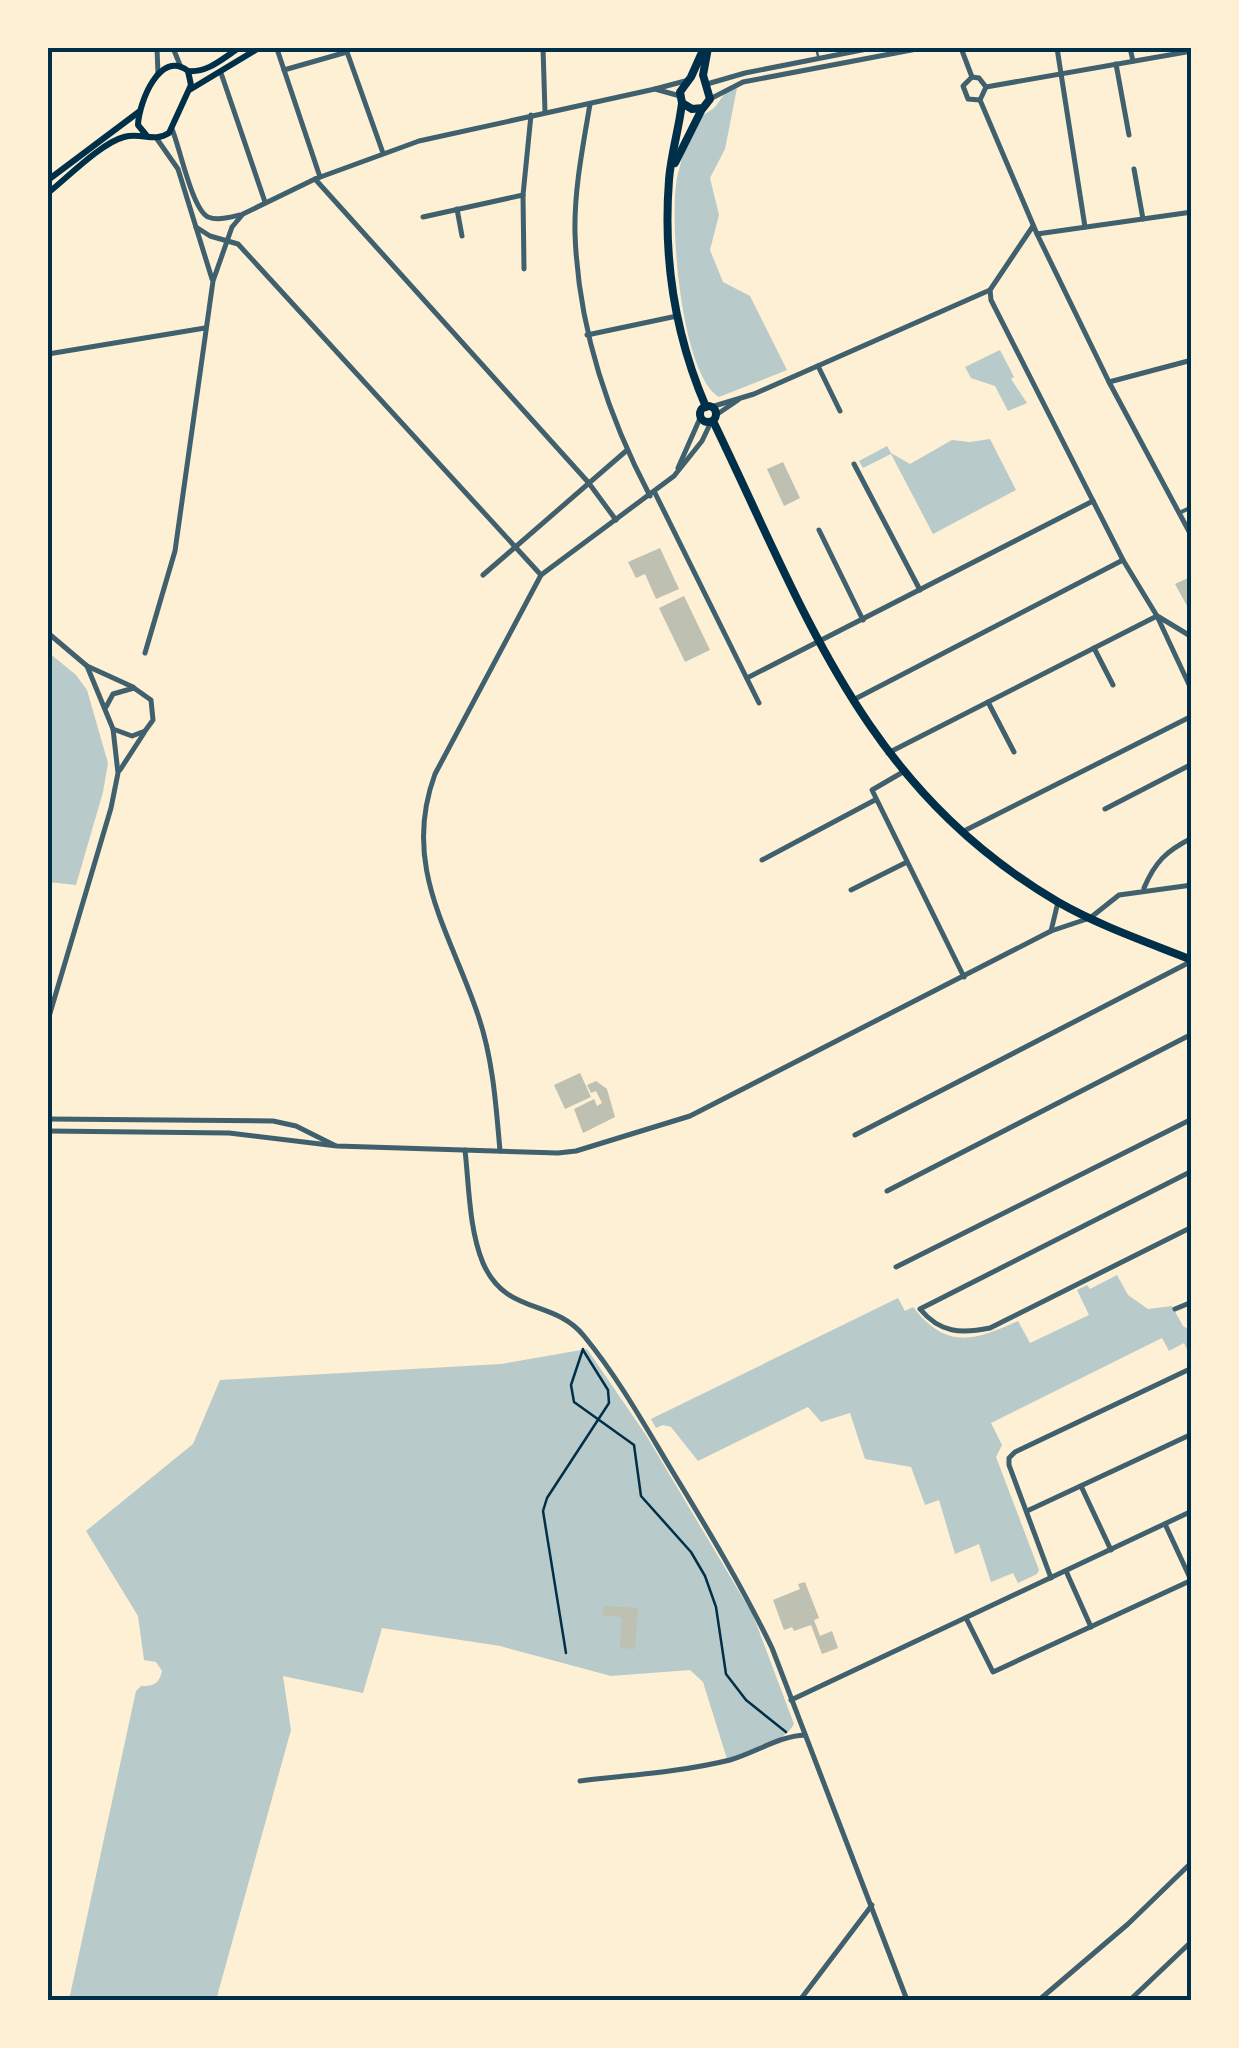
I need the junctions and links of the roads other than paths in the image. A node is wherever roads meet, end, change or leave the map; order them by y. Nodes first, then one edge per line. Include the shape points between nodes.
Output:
1 (156, 48) edge
2 (172, 48) edge
3 (239, 48) edge
4 (259, 48) edge
5 (542, 48) edge
6 (706, 48) edge
7 (816, 48) edge
8 (872, 48) edge
9 (922, 48) edge
10 (961, 48) edge
11 (1058, 48) edge
12 (1130, 48) edge
13 (277, 49) edge
14 (1192, 51) edge
15 (818, 58) junction
16 (1133, 61) junction
17 (1116, 64) junction
18 (180, 65) junction
19 (284, 70) junction
20 (188, 71) junction
21 (221, 72) junction
22 (1062, 73) junction
23 (158, 74) junction
24 (972, 77) junction
25 (689, 80) junction
26 (706, 84) junction
27 (986, 87) junction
28 (656, 89) junction
29 (190, 90) junction
30 (710, 98) junction
31 (681, 100) junction
32 (980, 100) junction
33 (590, 102) junction
34 (703, 108) junction
35 (140, 110) junction
36 (544, 112) junction
37 (532, 115) junction
38 (172, 129) junction
39 (1128, 135) dead end
40 (147, 136) junction
41 (157, 139) junction
42 (383, 153) junction
43 (1134, 169) dead end
44 (669, 176) junction
45 (318, 178) junction
46 (48, 180) edge
47 (48, 193) edge
48 (523, 195) junction
49 (265, 202) junction
50 (456, 210) junction
51 (1192, 212) edge
52 (243, 214) junction
53 (423, 217) dead end
54 (1143, 219) junction
55 (1033, 226) junction
56 (196, 227) junction
57 (1085, 227) junction
58 (1036, 234) junction
59 (462, 236) dead end
60 (227, 240) junction
61 (524, 268) dead end
62 (213, 280) junction
63 (990, 290) junction
64 (677, 316) junction
65 (205, 328) junction
66 (587, 335) junction
67 (48, 354) edge
68 (1192, 360) edge
69 (818, 366) junction
70 (1110, 382) junction
71 (840, 411) dead end
72 (711, 414) junction
73 (701, 416) joint
74 (626, 451) junction
75 (854, 464) dead end
76 (674, 476) junction
77 (588, 482) junction
78 (652, 495) junction
79 (1093, 500) junction
80 (1192, 507) edge
81 (1180, 513) junction
82 (616, 520) junction
83 (819, 530) dead end
84 (1192, 537) edge
85 (514, 546) junction
86 (1123, 560) junction
87 (483, 574) dead end
88 (541, 574) junction
89 (920, 590) junction
90 (1157, 616) junction
91 (863, 620) junction
92 (48, 633) edge
93 (1192, 637) edge
94 (819, 642) junction
95 (1094, 648) junction
96 (145, 654) dead end
97 (87, 666) junction
98 (747, 678) junction
99 (1112, 685) dead end
100 (134, 688) junction
101 (1192, 691) edge
102 (851, 700) junction
103 (988, 702) junction
104 (759, 704) dead end
105 (106, 707) junction
106 (1192, 716) edge
107 (150, 726) junction
108 (113, 729) junction
109 (1014, 752) dead end
110 (888, 753) junction
111 (1192, 764) edge
112 (903, 772) junction
113 (118, 773) junction
114 (875, 800) junction
115 (1104, 809) dead end
116 (961, 832) junction
117 (1192, 838) edge
118 (762, 860) dead end
119 (905, 863) junction
120 (1192, 885) edge
121 (852, 890) dead end
122 (1144, 890) junction
123 (1058, 902) junction
124 (1090, 918) junction
125 (1051, 931) junction
126 (1192, 961) edge
127 (964, 977) junction
128 (48, 1020) edge
129 (1192, 1034) edge
130 (1192, 1119) edge
131 (48, 1120) edge
132 (48, 1131) edge
133 (856, 1135) dead end
134 (337, 1146) junction
135 (465, 1150) junction
136 (500, 1151) junction
137 (1192, 1171) edge
138 (886, 1191) dead end
139 (1192, 1227) edge
140 (896, 1267) dead end
141 (1192, 1302) edge
142 (1175, 1309) dead end
143 (1192, 1368) edge
144 (1192, 1434) edge
145 (1080, 1486) junction
146 (1026, 1511) junction
147 (1192, 1512) edge
148 (1165, 1524) junction
149 (1110, 1550) junction
150 (1066, 1571) junction
151 (1050, 1578) junction
152 (1192, 1580) edge
153 (966, 1618) junction
154 (1091, 1627) junction
155 (791, 1700) junction
156 (805, 1735) junction
157 (580, 1781) dead end
158 (1192, 1862) edge
159 (872, 1905) junction
160 (1192, 1941) edge
161 (800, 2000) edge
162 (907, 2000) edge
163 (1039, 2000) edge
164 (1130, 2000) edge

1 - 23 street
2 - 18 street
3 - 20 main road via 212,66
4 - 21 main road
5 - 36 street
6 - 25 main road
6 - 26 main road
7 - 15 lane
8 - 15 street
9 - 30 street via 743,82
10 - 24 street
11 - 22 street
12 - 16 street
13 - 19 street
14 - 16 street
15 - 26 street
16 - 17 street
17 - 22 street
17 - 39 street
18 - 20 main road
18 - 23 main road
19 - 42 street via 347,52
19 - 45 street
20 - 29 main road
21 - 29 main road
21 - 49 street
22 - 27 street
22 - 57 street
23 - 35 main road
24 - 27 street
24 - 32 street via 963,94
25 - 26 main road
25 - 28 street
25 - 31 main road
26 - 30 main road
27 - 32 street
28 - 31 street
28 - 33 street
29 - 38 main road
30 - 34 main road
31 - 34 main road via 692,110
31 - 44 main road
32 - 55 street
33 - 36 street
33 - 66 street via 575,233
34 - 44 main road
35 - 40 main road via 138,125
35 - 46 main road
36 - 37 street
37 - 42 street
37 - 48 street
38 - 41 main road
38 - 52 street via 198,206 222,219
40 - 41 main road
40 - 47 main road via 121,138
41 - 56 street via 178,169
42 - 45 street
43 - 54 street
44 - 64 main road via 667,238
45 - 49 street
45 - 77 street
48 - 50 street
48 - 61 street
49 - 52 street
50 - 53 street
50 - 59 street
51 - 54 street
52 - 60 street
54 - 57 street
55 - 58 street
55 - 63 street
56 - 60 street
56 - 62 street
57 - 58 street
58 - 70 street
60 - 62 street
60 - 85 street via 238,244
62 - 65 street
63 - 69 street
63 - 79 street
64 - 66 street
64 - 72 main road
65 - 67 street
65 - 96 street via 175,551
66 - 74 street
68 - 70 street
69 - 71 street
69 - 72 street
70 - 81 street
72 - 73 main road
72 - 76 street via 702,442
72 - 94 main road
73 - 76 street
74 - 77 street
74 - 78 street
75 - 89 street
76 - 78 street
77 - 82 street
77 - 85 street
78 - 82 street
78 - 98 street
79 - 86 street
79 - 89 street
80 - 81 street
81 - 84 street
82 - 88 street
83 - 91 street
85 - 87 street
85 - 88 street
86 - 90 street
86 - 102 street
88 - 136 street via 435,774 423,832 436,911 486,1046
89 - 91 street
90 - 93 street
90 - 95 street
90 - 101 street
91 - 94 street
92 - 97 street
94 - 98 street
94 - 102 main road
95 - 99 street
95 - 103 street
97 - 100 street
97 - 105 street
98 - 104 street
100 - 105 street via 120,690
100 - 107 street via 153,706
102 - 110 main road
103 - 109 street
103 - 110 street
105 - 108 street
106 - 116 street
107 - 108 street via 132,736
107 - 113 street
108 - 113 street
110 - 112 main road
111 - 115 street
112 - 114 street via 872,790
112 - 116 main road
113 - 128 street
114 - 118 street
114 - 119 street
116 - 123 main road
117 - 122 street via 1154,865
119 - 121 street
119 - 127 street
120 - 122 street
122 - 124 street via 1119,894
123 - 124 main road
123 - 125 street
124 - 125 street
124 - 126 main road
125 - 127 street
126 - 133 street
127 - 136 street via 690,1116 576,1151
129 - 138 street
130 - 140 street
131 - 134 street via 272,1121
132 - 134 street via 229,1133
134 - 135 street
135 - 136 street
135 - 155 street via 483,1262 506,1294 554,1312 586,1339 746,1592
137 - 139 street via 920,1309 945,1330 990,1328
141 - 142 street
143 - 146 street via 1014,1452 1009,1465
144 - 145 street
145 - 146 street
145 - 149 street
146 - 151 street
147 - 148 street
148 - 149 street
148 - 152 street
149 - 150 street
150 - 151 street
150 - 154 street
151 - 153 street
152 - 154 street
153 - 154 street via 993,1672
153 - 155 street
155 - 156 street
156 - 157 street via 689,1768
156 - 159 street
158 - 163 street
159 - 161 street
159 - 162 street
160 - 164 street

